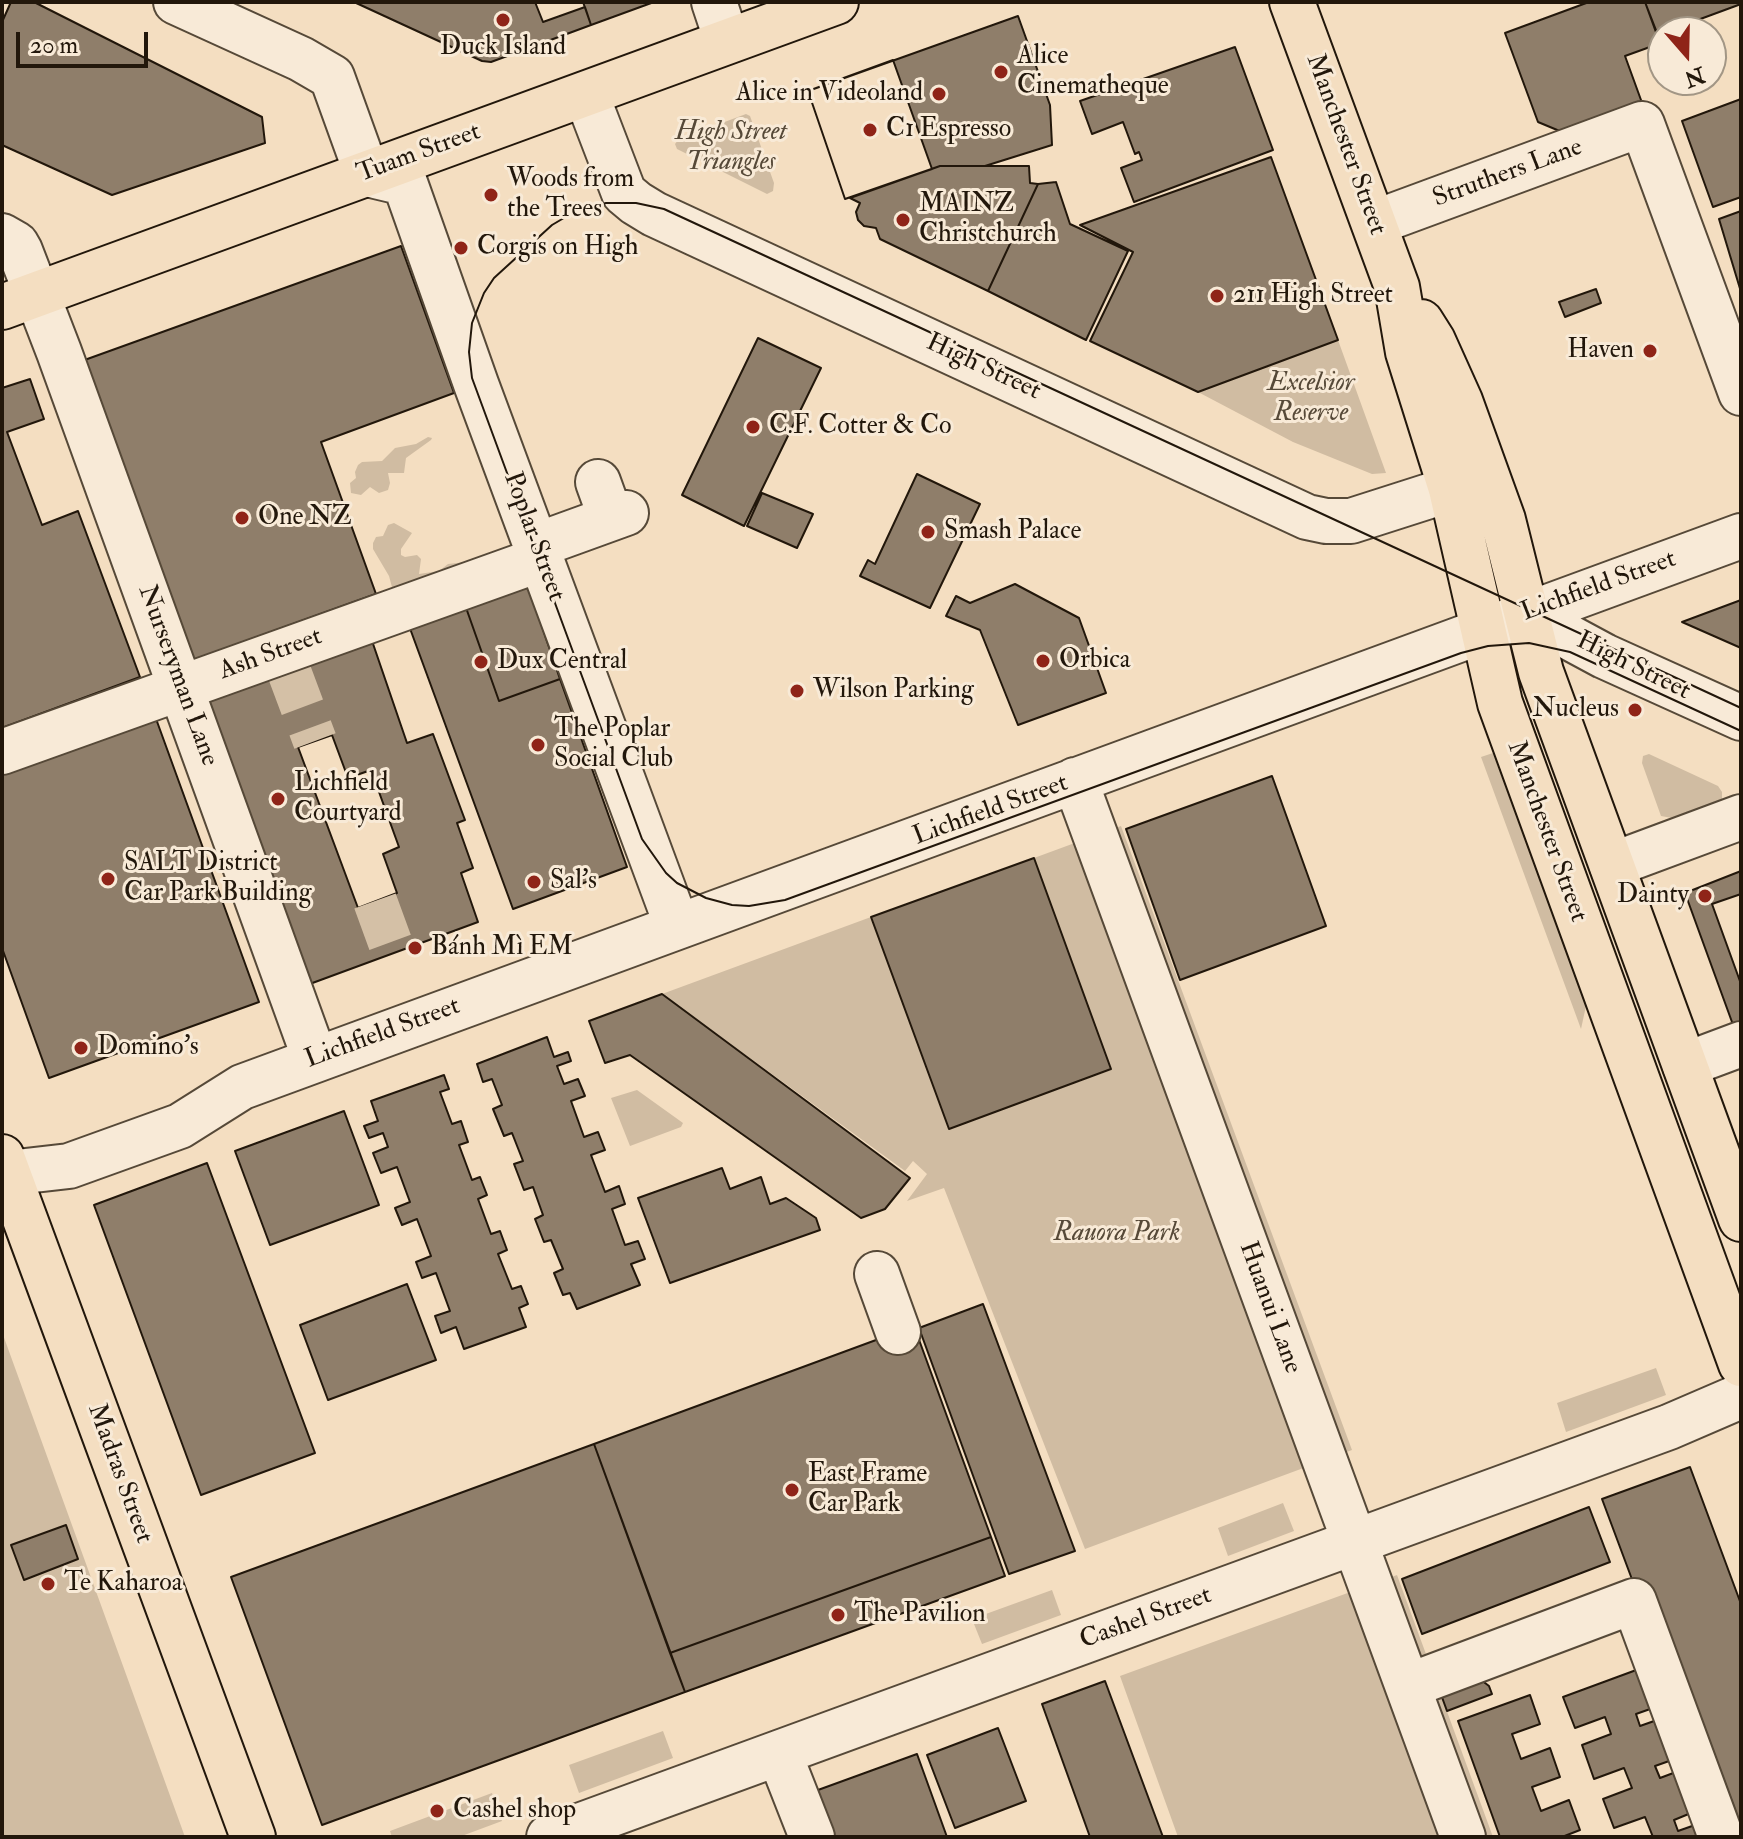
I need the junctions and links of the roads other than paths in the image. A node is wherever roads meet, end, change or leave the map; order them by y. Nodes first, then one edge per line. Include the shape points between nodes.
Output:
1 (836, 2) edge
2 (1292, 2) edge
3 (195, 6) edge
4 (790, 10) edge
5 (721, 22) edge
6 (586, 94) junction
7 (367, 174) junction
8 (1374, 223) junction
9 (2, 236) edge
10 (1397, 287) junction
11 (19, 301) edge
12 (1741, 393) edge
13 (1451, 489) junction
14 (612, 504) dead end
15 (1741, 536) edge
16 (538, 552) junction
17 (1526, 614) junction
18 (1484, 628) junction
19 (181, 688) junction
20 (1741, 718) edge
21 (2, 752) edge
22 (1075, 780) junction
23 (1741, 817) edge
24 (1612, 865) junction
25 (677, 926) junction
26 (1741, 1044) edge
27 (315, 1059) junction
28 (1685, 1065) junction
29 (5, 1165) edge
30 (1741, 1219) edge
31 (877, 1274) dead end
32 (898, 1332) dead end
33 (1741, 1364) edge
34 (1741, 1396) edge
35 (1355, 1542) junction
36 (1408, 1686) junction
37 (779, 1753) junction
38 (253, 1837) edge
39 (549, 1837) edge
40 (812, 1837) edge
41 (1463, 1837) edge
42 (1721, 1837) edge

1 - 4 main road, Tuam Street
2 - 8 main road, Manchester Street
3 - 7 street via 332,77
4 - 5 main road, Tuam Street
5 - 6 main road, Tuam Street
6 - 7 main road, Tuam Street
6 - 13 street, High Street via 624,193 654,214 1307,517 1351,521
7 - 11 main road, Tuam Street
7 - 16 street, Poplar Street via 405,183
8 - 10 main road, Manchester Street
8 - 12 street, Struthers Lane via 1642,124
9 - 11 street, Nurseryman Lane via 20,251
10 - 13 main road, Manchester Street via 1408,352
10 - 17 main road, Manchester Street via 1433,341 1460,401 1503,520
11 - 19 street, Nurseryman Lane
13 - 18 main road, Manchester Street
14 - 16 street, Ash Street
15 - 17 street, Lichfield Street
16 - 19 street, Ash Street via 284,658
16 - 25 street, Poplar Street
17 - 18 street, Lichfield Street
17 - 20 street, High Street
17 - 24 main road, Manchester Street via 1541,672
18 - 22 street, Lichfield Street
18 - 33 main road, Manchester Street via 1509,730
19 - 21 street, Ash Street
19 - 27 street, Nurseryman Lane
22 - 25 street, Lichfield Street
22 - 35 street, Huanui Lane
23 - 24 street
24 - 28 main road, Manchester Street
25 - 27 street, Lichfield Street
26 - 28 street
27 - 29 street, Lichfield Street via 242,1087 180,1126 69,1166
28 - 30 main road, Manchester Street
29 - 38 main road, Madras Street
31 - 32 street
34 - 35 street, Cashel Street
35 - 36 street, Huanui Lane
35 - 37 street, Cashel Street
36 - 41 street, Huanui Lane
36 - 42 street via 1634,1601
37 - 39 street, Cashel Street
37 - 40 street

